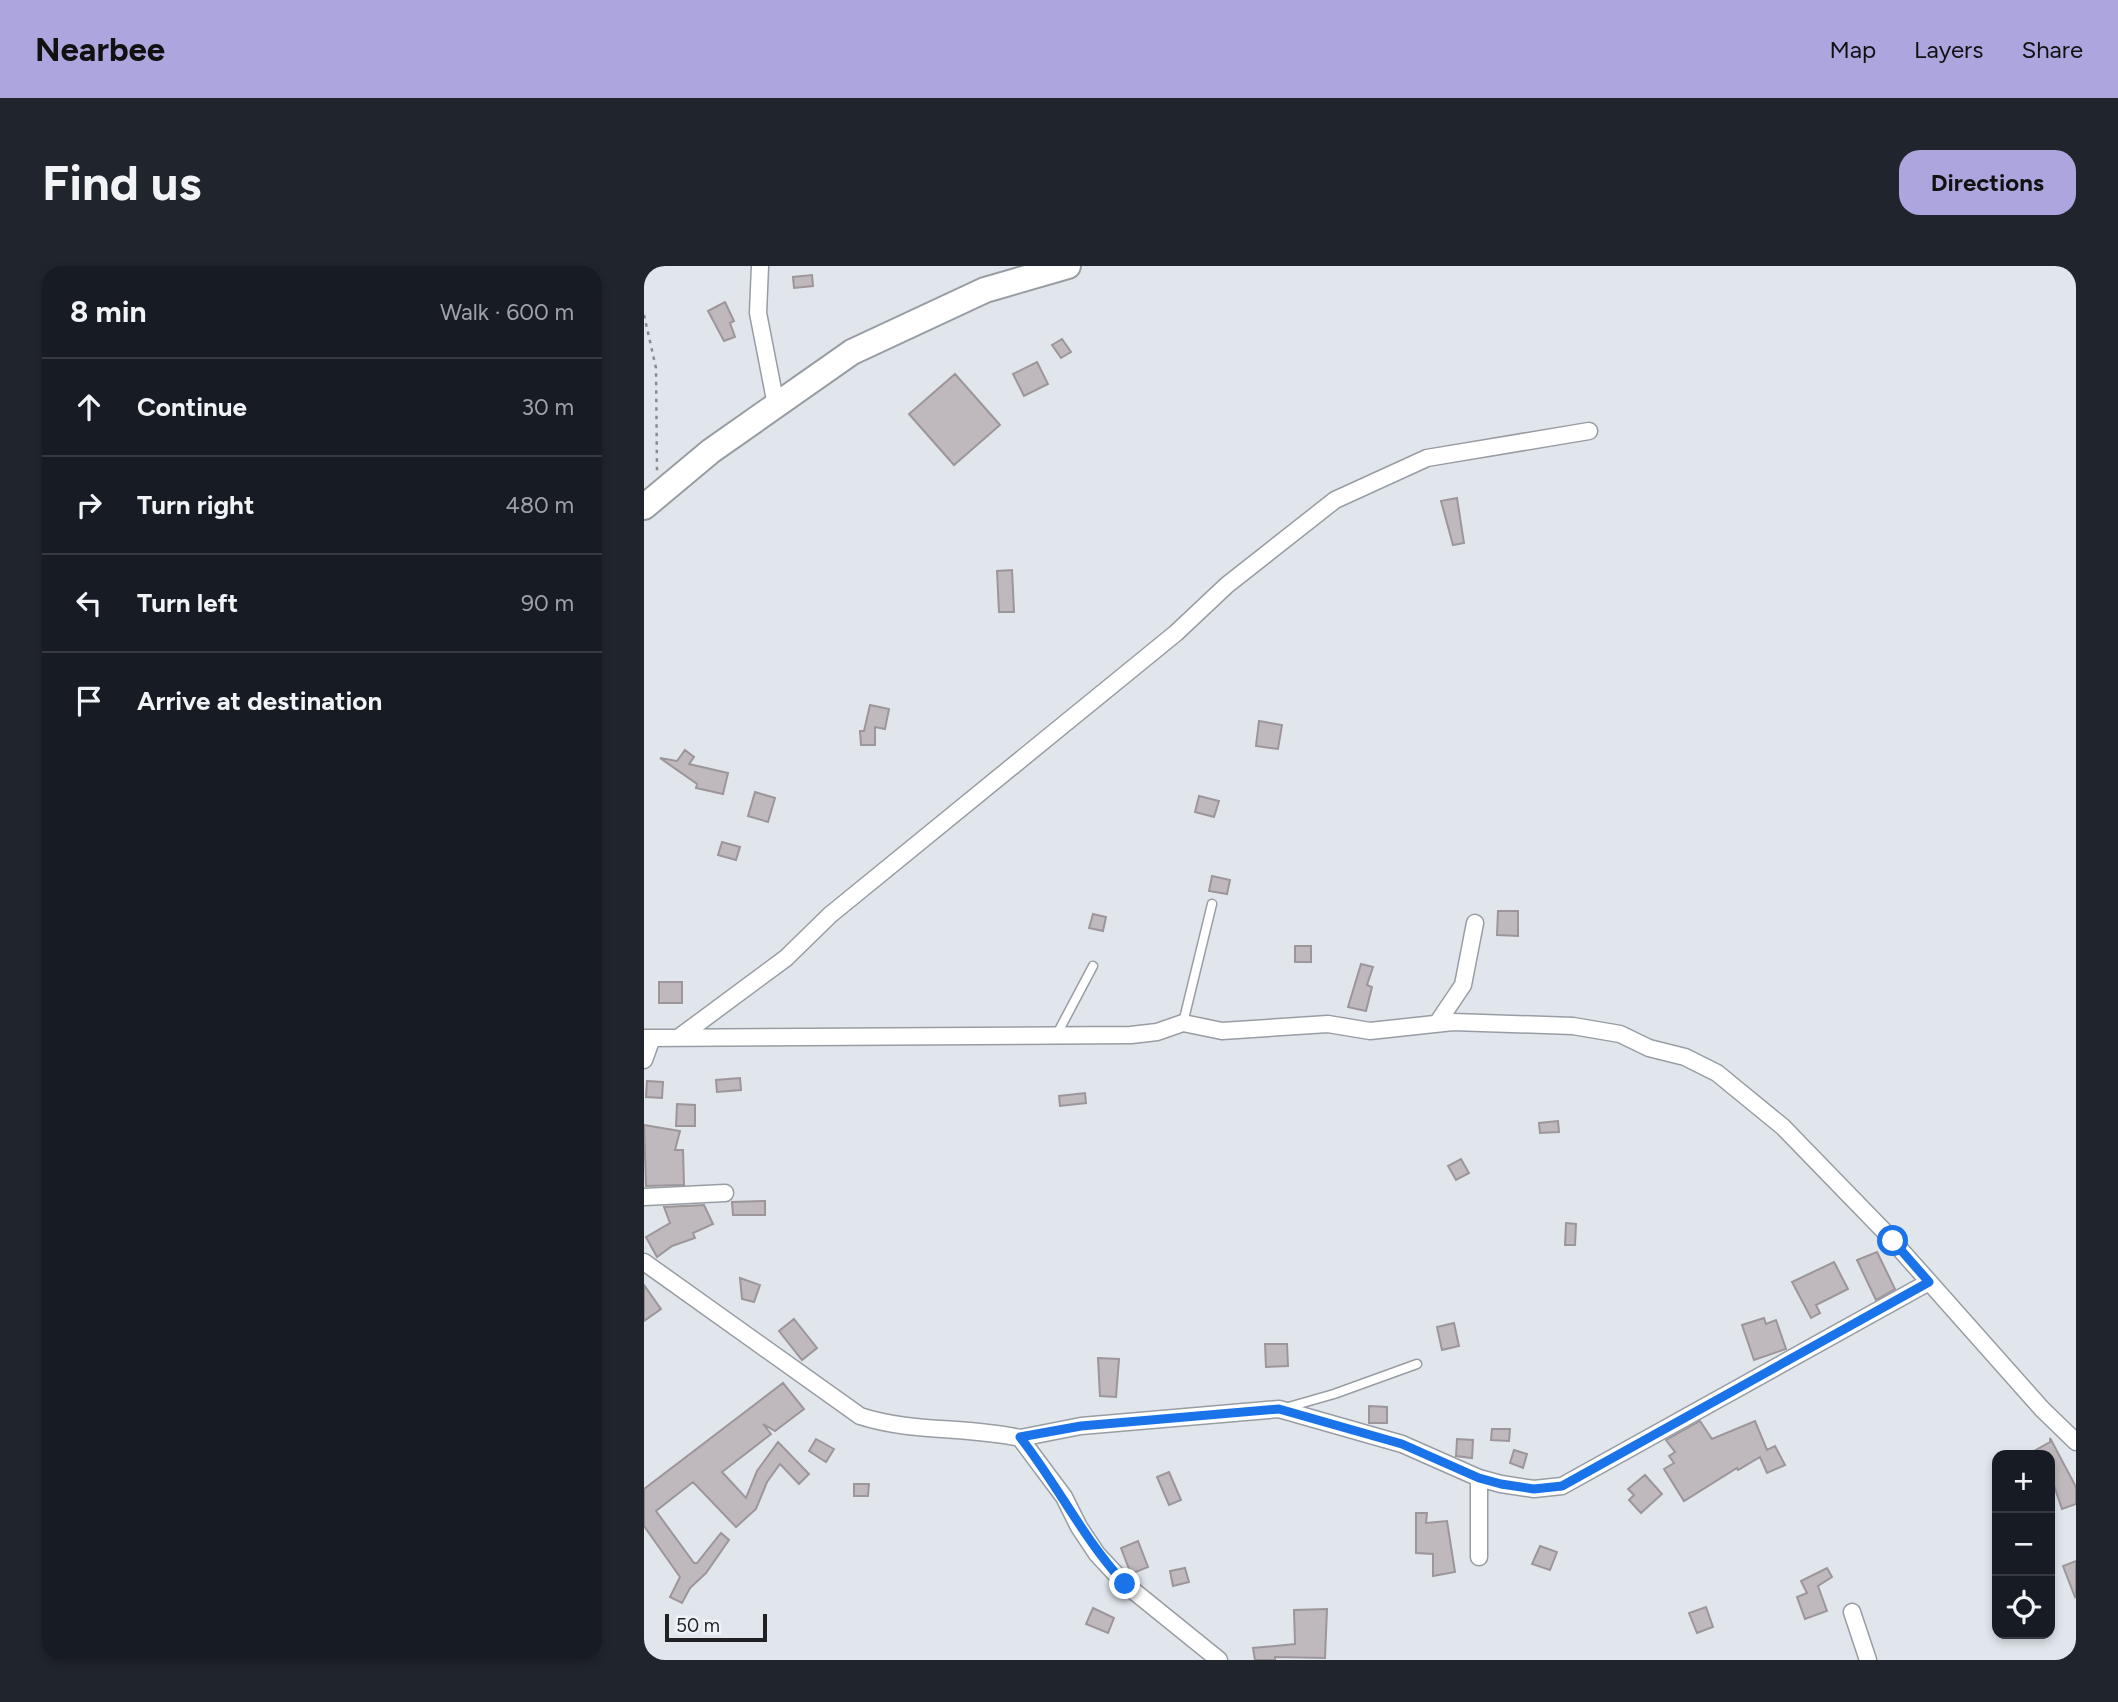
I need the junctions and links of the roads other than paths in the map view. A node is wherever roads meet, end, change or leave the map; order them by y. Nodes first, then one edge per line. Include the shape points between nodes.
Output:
1 (760, 266) edge
2 (1068, 266) edge
3 (776, 405) junction
4 (1589, 431) dead end
5 (651, 501) edge
6 (1212, 904) dead end
7 (1475, 923) dead end
8 (1093, 966) dead end
9 (1438, 1022) junction
10 (1183, 1023) junction
11 (1058, 1034) junction
12 (648, 1038) edge
13 (678, 1038) junction
14 (644, 1060) edge
15 (725, 1193) dead end
16 (644, 1197) edge
17 (644, 1262) edge
18 (1929, 1282) junction
19 (1418, 1364) dead end
20 (1279, 1409) junction
21 (1020, 1437) junction
22 (2076, 1442) edge
23 (1479, 1478) junction
24 (1479, 1557) dead end
25 (1852, 1612) dead end
26 (1219, 1660) edge
27 (1868, 1660) edge

1 - 3 street via 758,313
2 - 3 main road via 985,290 852,352
3 - 5 main road
4 - 13 street via 1427,458 1335,500 830,915 786,958
6 - 10 lane
7 - 9 street via 1463,985
8 - 11 lane
9 - 10 street via 1370,1031 1328,1024 1222,1031
9 - 18 street via 1590,1027 1701,1064 1775,1120
10 - 11 street via 1132,1035
11 - 13 street
12 - 13 street
12 - 14 street
15 - 16 street
17 - 21 street via 860,1416 899,1426
18 - 22 street
18 - 23 street via 1562,1486 1534,1489
19 - 20 lane
20 - 21 street via 1081,1426
20 - 23 street via 1402,1444
21 - 26 street via 1064,1497 1097,1554 1125,1584
23 - 24 street
25 - 27 street

